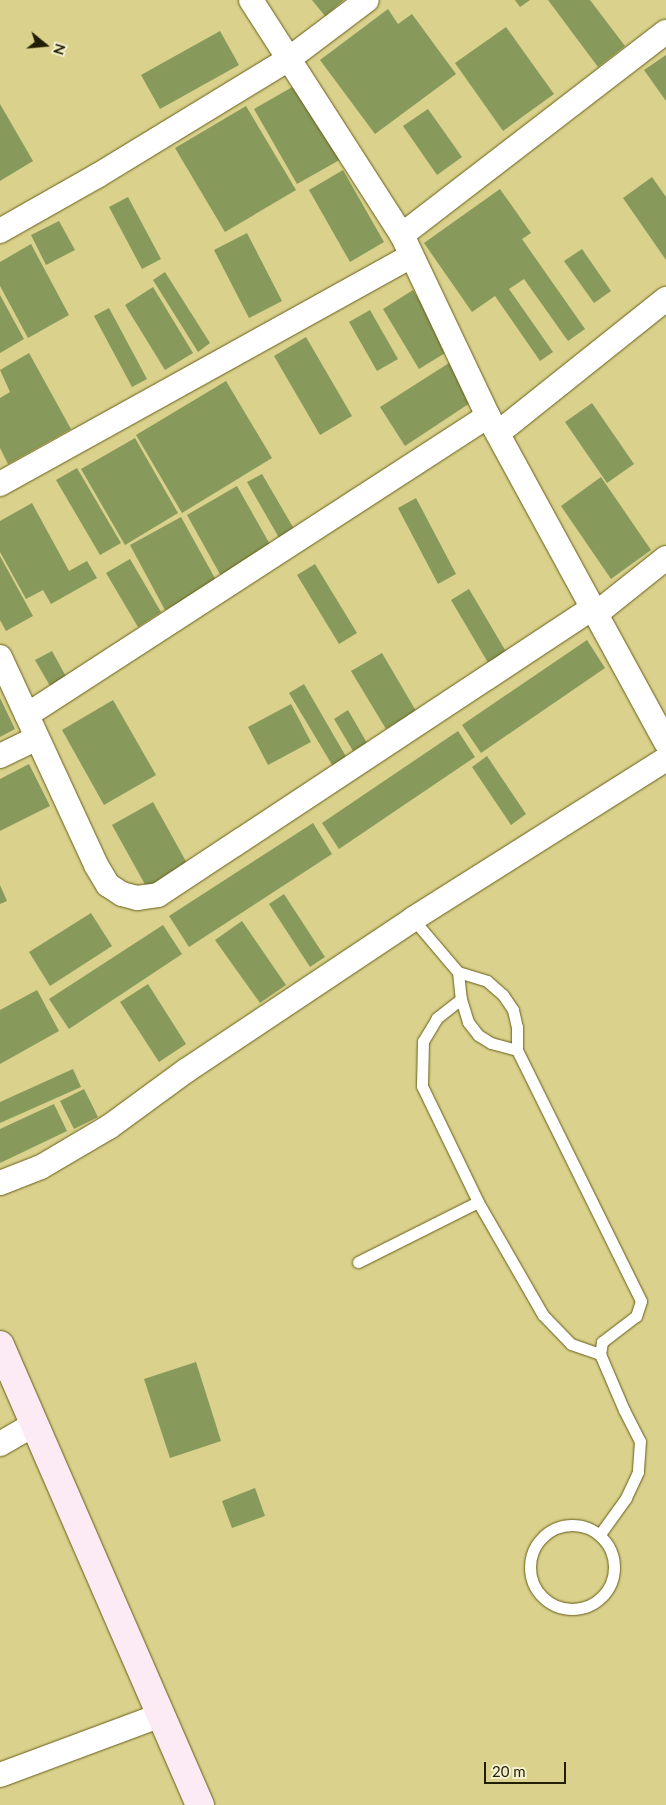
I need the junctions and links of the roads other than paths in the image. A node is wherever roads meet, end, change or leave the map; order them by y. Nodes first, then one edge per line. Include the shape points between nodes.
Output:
1 (251, 0) edge
2 (367, 0) edge
3 (666, 32) edge
4 (290, 58) junction
5 (0, 231) edge
6 (402, 235) junction
7 (410, 257) junction
8 (666, 299) edge
9 (493, 424) junction
10 (0, 484) edge
11 (666, 558) edge
12 (595, 610) junction
13 (0, 657) edge
14 (27, 715) junction
15 (37, 738) junction
16 (666, 742) edge
17 (0, 756) edge
18 (666, 759) edge
19 (413, 919) junction
20 (458, 972) junction
21 (461, 1000) junction
22 (517, 1050) junction
23 (0, 1183) edge
24 (478, 1202) junction
25 (358, 1262) dead end
26 (0, 1345) edge
27 (600, 1354) junction
28 (34, 1424) junction
29 (0, 1444) edge
30 (600, 1534) junction
31 (161, 1715) junction
32 (0, 1775) edge
33 (200, 1805) edge

1 - 4 street
2 - 4 street
3 - 6 street
4 - 5 street
4 - 6 street
6 - 7 street
7 - 9 street
7 - 10 street
8 - 9 street
9 - 12 street
9 - 14 street
11 - 12 street
12 - 15 street via 158,895 137,898 122,894 108,884
12 - 16 street
13 - 14 street
14 - 15 street
15 - 17 street
18 - 19 street
19 - 20 lane
19 - 23 street via 186,1070 109,1126 41,1167
20 - 21 lane
20 - 22 lane via 487,981 503,995 515,1018
21 - 22 lane via 468,1022 478,1035 491,1043
21 - 24 lane via 437,1018 423,1041 422,1086
22 - 27 lane via 641,1301 636,1316 602,1342
24 - 25 lane
24 - 27 lane via 543,1314 570,1344
26 - 28 street
27 - 30 lane via 640,1440 638,1472 626,1498
28 - 29 street
28 - 31 street
30 - 30 lane via 588,1527 569,1525 550,1531 540,1540 533,1551 531,1577 545,1600 570,1610 583,1609 605,1594 612,1582 614,1563 608,1544
31 - 32 street
31 - 33 street

